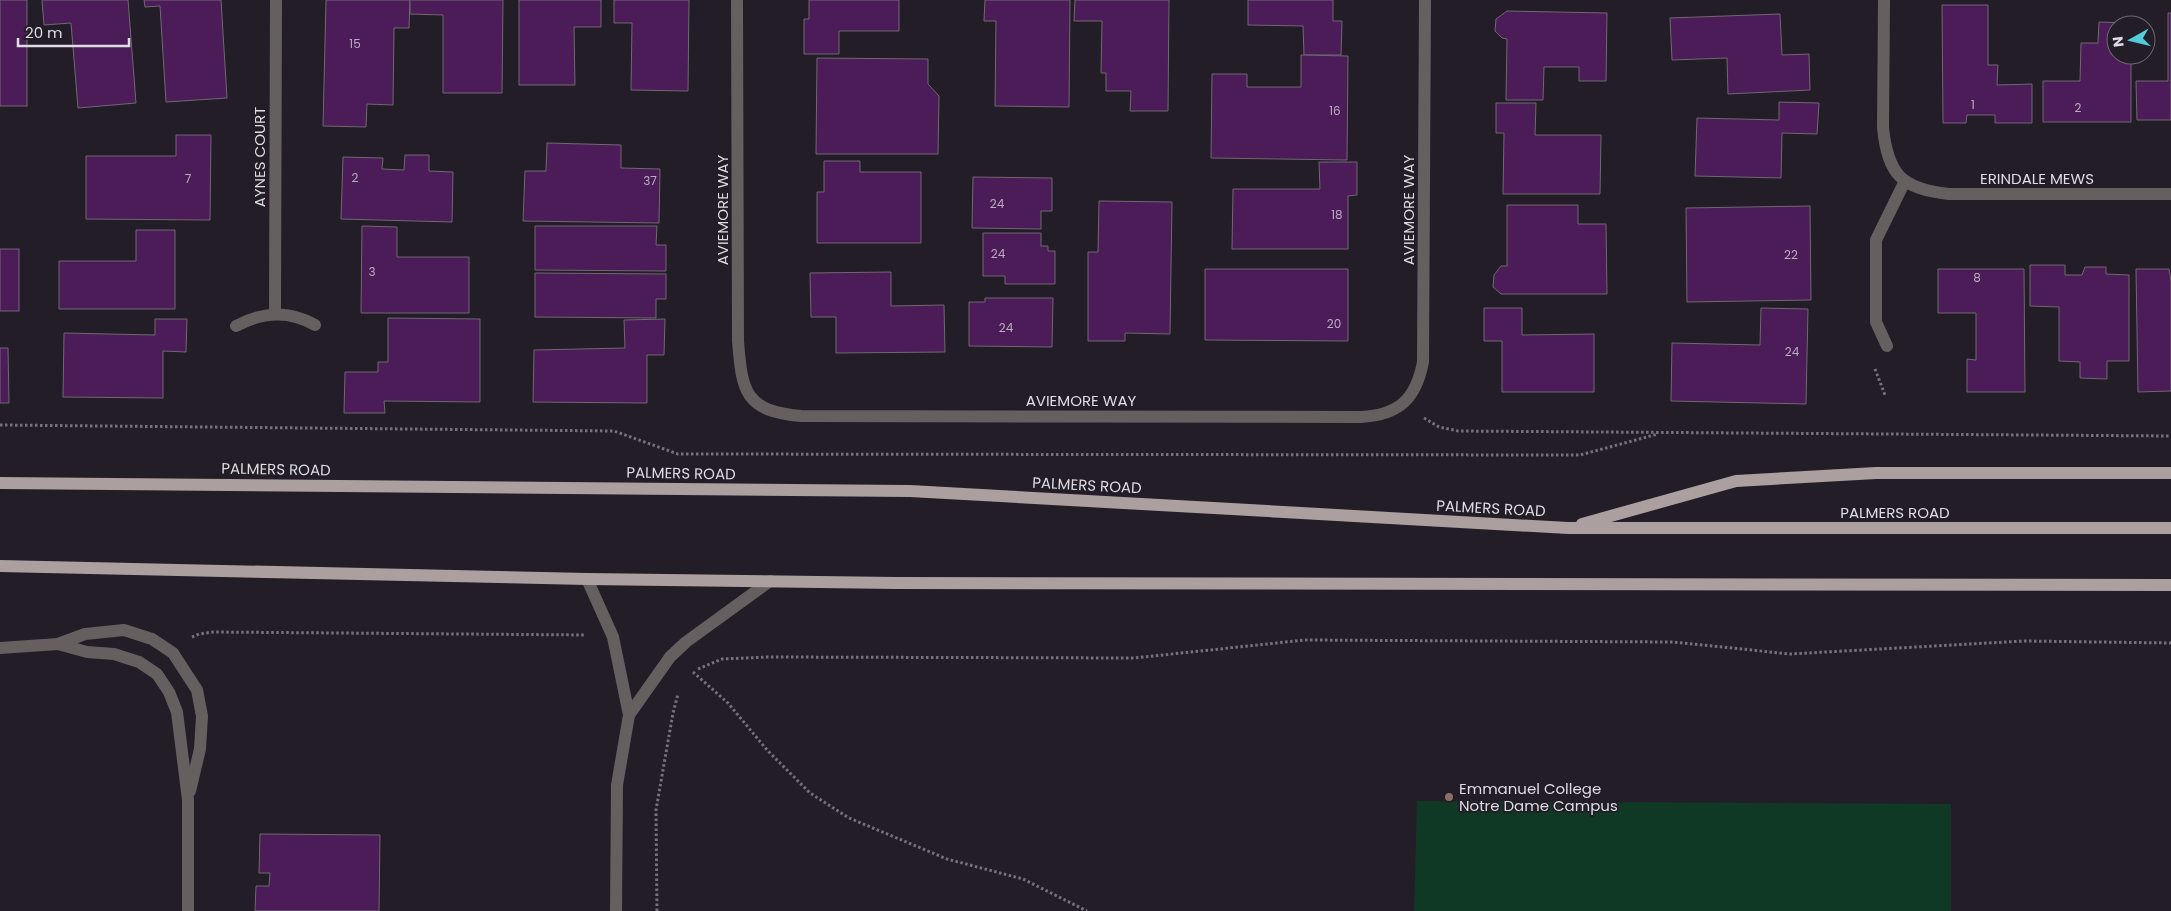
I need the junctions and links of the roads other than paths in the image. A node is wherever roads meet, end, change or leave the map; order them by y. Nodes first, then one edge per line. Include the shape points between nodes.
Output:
1 (276, 0) edge
2 (737, 0) edge
3 (1425, 0) edge
4 (1884, 0) edge
5 (1905, 181) junction
6 (2171, 194) edge
7 (275, 314) junction
8 (315, 325) dead end
9 (236, 326) dead end
10 (1887, 346) dead end
11 (2171, 473) edge
12 (0, 483) edge
13 (1568, 528) junction
14 (2171, 528) edge
15 (0, 566) edge
16 (587, 580) junction
17 (770, 582) junction
18 (2171, 585) edge
19 (58, 644) junction
20 (0, 648) edge
21 (629, 715) junction
22 (188, 800) junction
23 (188, 911) edge
24 (616, 911) edge

1 - 7 street, AYNES COURT
2 - 3 street, AVIEMORE WAY via 738,341 742,379 755,403 779,414 811,416 1361,417 1376,416 1402,406 1417,384 1423,362
4 - 5 street via 1886,147 1889,161
5 - 6 street, ERINDALE MEWS via 1922,190 1949,194
5 - 10 street via 1876,240 1876,322
7 - 8 street via 290,314
7 - 9 street
11 - 13 main road via 1876,473 1736,481
12 - 13 main road, PALMERS ROAD via 910,491
13 - 14 main road, PALMERS ROAD
15 - 16 main road
16 - 17 main road
16 - 21 street via 612,637
17 - 18 main road
17 - 21 street via 670,657
19 - 20 street
19 - 22 street via 87,652 114,654 139,662 157,674 177,712
19 - 22 street via 85,634 124,630 152,639 173,652 197,690 202,716 200,749
21 - 24 street via 616,785
22 - 23 street

